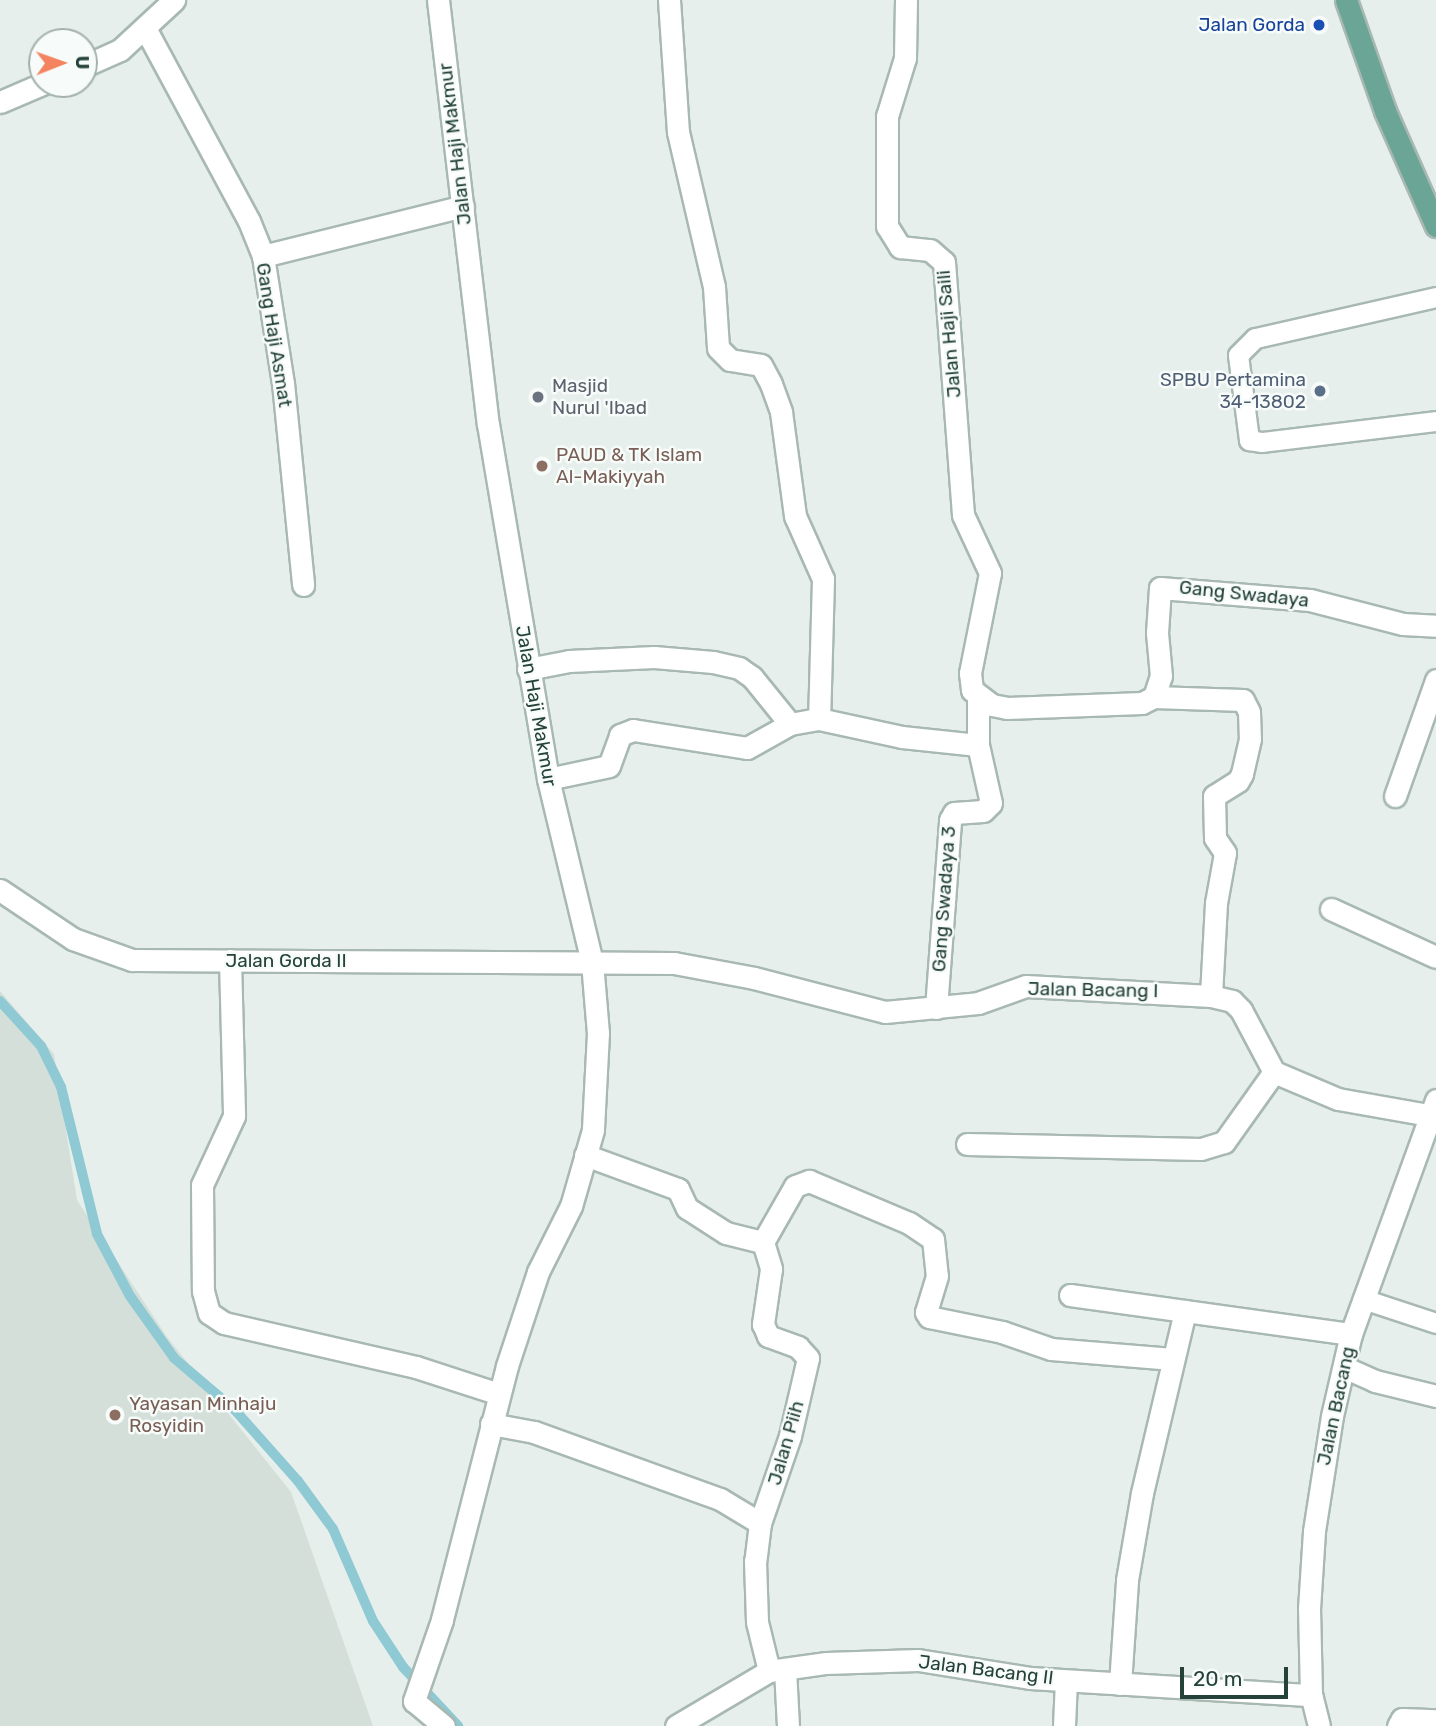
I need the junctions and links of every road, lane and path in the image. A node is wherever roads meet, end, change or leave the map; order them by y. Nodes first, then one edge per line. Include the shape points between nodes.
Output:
1 (174, 0) edge
2 (438, 0) edge
3 (669, 0) edge
4 (906, 0) edge
5 (1346, 0) edge
6 (145, 28) junction
7 (98, 59) edge
8 (28, 88) edge
9 (1, 96) edge
10 (463, 206) junction
11 (1436, 226) edge
12 (263, 256) junction
13 (1436, 297) edge
14 (1436, 421) edge
15 (303, 585) dead end
16 (1436, 626) edge
17 (528, 668) junction
18 (1436, 680) edge
19 (978, 696) junction
20 (1154, 698) junction
21 (819, 719) junction
22 (790, 724) junction
23 (978, 745) junction
24 (548, 779) junction
25 (1395, 796) dead end
26 (0, 890) edge
27 (1331, 909) dead end
28 (1436, 957) edge
29 (230, 960) junction
30 (592, 962) junction
31 (1211, 996) junction
32 (936, 1008) junction
33 (1274, 1072) junction
34 (1433, 1107) edge
35 (967, 1144) dead end
36 (585, 1155) junction
37 (763, 1242) junction
38 (1070, 1295) dead end
39 (1363, 1299) junction
40 (1185, 1311) junction
41 (1436, 1323) edge
42 (1351, 1334) junction
43 (1173, 1359) junction
44 (1346, 1368) junction
45 (499, 1394) junction
46 (1436, 1396) edge
47 (491, 1424) junction
48 (760, 1523) junction
49 (777, 1670) junction
50 (1066, 1681) junction
51 (1120, 1684) junction
52 (1311, 1695) junction
53 (1436, 1720) edge
54 (444, 1726) edge
55 (676, 1726) edge
56 (788, 1726) edge
57 (1065, 1726) edge
58 (1319, 1726) edge
59 (1398, 1726) edge

1 - 6 street
2 - 10 street, Jalan Haji Makmur
3 - 21 street via 678,132 715,288 718,348 730,360 761,365 771,384 781,412 799,530 824,579
4 - 19 street, Jalan Haji Saili via 905,58 887,116 887,226 900,247 930,250 944,262 963,515 989,573 970,673 972,690
5 - 11 main road via 1385,111
6 - 7 street via 120,50
6 - 12 street, Gang Haji Asmat via 249,221
8 - 9 street
10 - 12 street
10 - 17 street, Jalan Haji Makmur via 488,424
12 - 15 street, Gang Haji Asmat via 283,383
13 - 14 lane via 1255,338 1238,355 1249,439 1262,442
16 - 20 street, Gang Swadaya via 1403,624 1310,600 1160,588 1157,633 1161,676
17 - 22 street via 654,657 713,662 739,668 752,677
17 - 24 street, Jalan Haji Makmur
18 - 25 street
19 - 20 street via 1007,708 1142,703
19 - 23 street, Gang Swadaya 3
20 - 31 street via 1230,697 1243,699 1249,712 1250,739 1242,774 1214,796 1215,838 1225,853 1216,902
21 - 22 street
21 - 23 street via 902,737
22 - 24 street via 747,747 646,730 627,731 620,735 609,766
23 - 32 street, Gang Swadaya 3 via 990,803 983,811 954,813 950,820
24 - 30 street, Jalan Haji Makmur
26 - 29 street, Jalan Gorda II via 73,939 111,956 150,961
27 - 28 street
29 - 30 street, Jalan Gorda II
29 - 45 street via 234,1115 202,1185 203,1291 209,1313 225,1323 416,1367
30 - 32 street, Jalan Bacang I via 674,963 886,1012
30 - 36 street, Jalan Haji Makmur via 598,1033 595,1107
31 - 32 street, Jalan Bacang I via 1026,986 978,1003
31 - 33 street, Jalan Bacang I via 1232,1001 1241,1010
33 - 34 street via 1338,1099
33 - 35 street via 1224,1142 1201,1149
34 - 39 street, Jalan Bacang
36 - 37 street via 678,1189 687,1208 726,1233
36 - 45 street, Jalan Haji Makmur via 571,1206 538,1272
37 - 43 street via 795,1185 809,1181 909,1223 933,1239 937,1276 926,1312 929,1317 1002,1332 1051,1349
37 - 48 street, Jalan Piih via 771,1269 763,1324 768,1336 798,1347 808,1358 790,1437
38 - 40 street
39 - 41 lane
39 - 42 street, Jalan Bacang
40 - 42 street
40 - 43 street
42 - 44 street, Jalan Bacang
43 - 51 street via 1127,1580
44 - 46 street via 1375,1381
44 - 52 street, Jalan Bacang via 1332,1416 1314,1531
45 - 47 street, Jalan Haji Makmur
47 - 48 street via 534,1432 720,1499
47 - 54 street, Jalan Haji Makmur via 426,1673 414,1701
48 - 49 street, Jalan Piih via 755,1600
49 - 50 street, Jalan Bacang II via 919,1660
49 - 55 street, Jalan Bacang II
49 - 56 street, Jalan Piih
50 - 51 street, Jalan Bacang II
50 - 57 street
51 - 52 street, Jalan Bacang II
52 - 58 street, Jalan Bacang
53 - 59 street via 1402,1719

